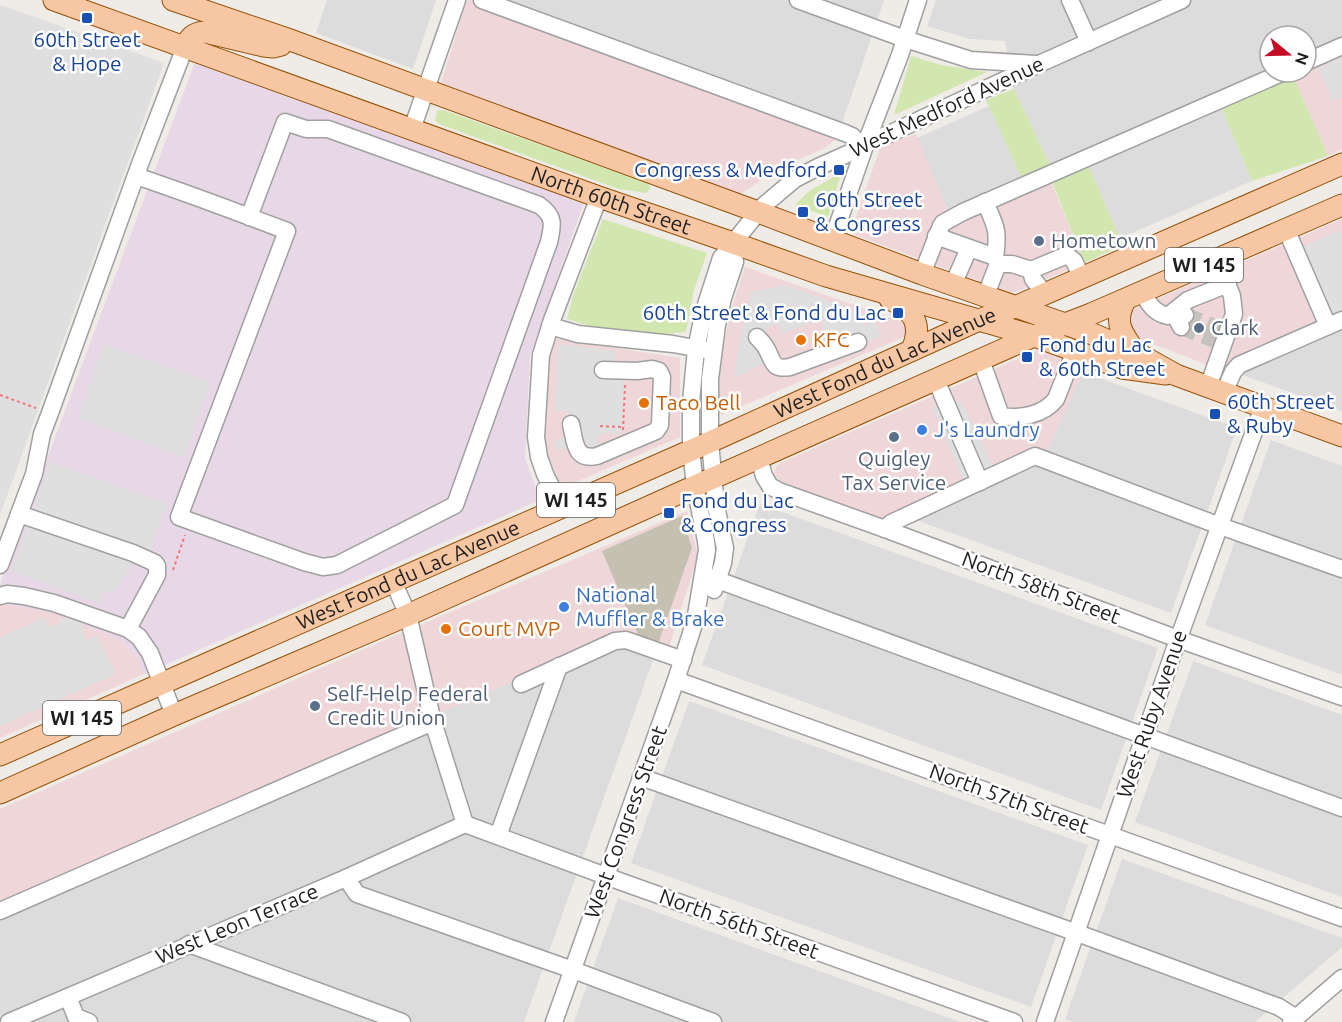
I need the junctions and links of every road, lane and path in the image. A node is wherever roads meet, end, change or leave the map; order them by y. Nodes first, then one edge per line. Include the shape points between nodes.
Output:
1 (54, 0) edge
2 (173, 0) edge
3 (457, 0) edge
4 (482, 0) edge
5 (798, 0) edge
6 (918, 0) edge
7 (1070, 0) edge
8 (1182, 0) edge
9 (905, 39) junction
10 (293, 41) junction
11 (1089, 42) junction
12 (1342, 46) edge
13 (185, 47) junction
14 (1318, 57) edge
15 (1040, 64) junction
16 (1258, 83) edge
17 (425, 90) junction
18 (412, 129) junction
19 (865, 145) junction
20 (1342, 164) edge
21 (136, 176) junction
22 (599, 197) junction
23 (985, 202) junction
24 (1342, 205) edge
25 (758, 212) junction
26 (249, 217) junction
27 (1286, 229) junction
28 (936, 236) junction
29 (832, 241) junction
30 (733, 243) junction
31 (969, 248) junction
32 (1217, 259) junction
33 (997, 260) junction
34 (1031, 270) junction
35 (922, 274) junction
36 (1082, 278) junction
37 (1228, 284) junction
38 (953, 285) junction
39 (868, 288) junction
40 (1045, 294) junction
41 (1133, 296) junction
42 (986, 297) junction
43 (1015, 307) junction
44 (979, 320) junction
45 (1335, 323) edge
46 (1066, 325) junction
47 (550, 326) junction
48 (1034, 336) junction
49 (757, 337) dead end
50 (858, 342) dead end
51 (705, 350) junction
52 (912, 350) junction
53 (1076, 351) junction
54 (1135, 352) junction
55 (981, 360) junction
56 (603, 370) dead end
57 (625, 371) junction
58 (1176, 375) junction
59 (936, 380) junction
60 (1216, 390) junction
61 (0, 395) edge
62 (1263, 407) junction
63 (50, 413) junction
64 (572, 424) dead end
65 (600, 426) dead end
66 (623, 427) junction
67 (1342, 436) edge
68 (634, 440) junction
69 (700, 446) junction
70 (759, 459) junction
71 (704, 482) junction
72 (981, 482) junction
73 (561, 507) junction
74 (19, 514) junction
75 (1220, 526) junction
76 (885, 529) junction
77 (0, 565) edge
78 (1342, 569) edge
79 (711, 578) junction
80 (393, 581) junction
81 (0, 596) edge
82 (408, 615) junction
83 (128, 629) junction
84 (1178, 639) junction
85 (683, 660) junction
86 (559, 666) junction
87 (676, 680) junction
88 (162, 682) junction
89 (521, 684) dead end
90 (1342, 697) edge
91 (174, 715) junction
92 (433, 722) junction
93 (1145, 735) junction
94 (0, 755) edge
95 (641, 777) junction
96 (0, 794) edge
97 (1342, 808) edge
98 (465, 824) junction
99 (1110, 835) junction
100 (498, 836) junction
101 (606, 876) junction
102 (346, 878) junction
103 (0, 911) edge
104 (1342, 918) edge
105 (1077, 933) junction
106 (189, 944) junction
107 (573, 970) junction
108 (1342, 978) edge
109 (68, 997) junction
110 (1293, 1020) edge
111 (9, 1022) edge
112 (89, 1022) edge
113 (402, 1022) edge
114 (554, 1022) edge
115 (713, 1022) edge
116 (1014, 1022) edge
117 (1045, 1022) edge

1 - 13 main road, North 60th Street
2 - 10 main road, North 60th Street
3 - 17 street
4 - 19 street via 845,133
5 - 9 street
6 - 9 street
7 - 11 street
8 - 11 street, West Medford Avenue
9 - 15 street via 971,60
9 - 19 street
10 - 13 main road via 273,47 205,32 190,37
10 - 17 main road, North 60th Street
11 - 15 street, West Medford Avenue
12 - 14 street
13 - 18 main road, North 60th Street
13 - 21 street
15 - 19 street, West Medford Avenue
16 - 23 street
17 - 18 street
17 - 25 main road, North 60th Street
18 - 22 main road, North 60th Street
19 - 25 street, West Medford Avenue via 795,179
19 - 29 street
20 - 36 main road, West Fond du Lac Avenue / WI 145
21 - 26 street
21 - 63 street
22 - 30 main road, North 60th Street
22 - 47 street
23 - 28 street via 943,223
23 - 33 street via 996,227
24 - 27 main road, West Fond du Lac Avenue / WI 145
25 - 29 main road, North 60th Street
25 - 30 street, West Medford Avenue
26 - 26 street via 287,231 179,517 304,562 323,567 337,564 455,505 549,242 552,218 539,205 328,129 306,129 285,122
27 - 32 main road, West Fond du Lac Avenue / WI 145
27 - 45 street
28 - 31 street
28 - 35 street
29 - 35 main road, North 60th Street
30 - 39 main road, North 60th Street
30 - 51 street, West Congress Street via 721,258 704,310
31 - 33 street
31 - 38 street
32 - 37 street
32 - 41 main road, West Fond du Lac Avenue / WI 145
33 - 34 street
33 - 42 street
34 - 36 street via 1067,255
34 - 40 street
35 - 38 main road, North 60th Street
36 - 40 main road, West Fond du Lac Avenue / WI 145
37 - 41 street via 1188,300 1178,319 1159,314
37 - 60 street via 1234,314 1220,335
38 - 42 main road, North 60th Street
39 - 44 main road, North 60th Street
39 - 52 main road via 900,304 912,315 916,335
40 - 43 main road, West Fond du Lac Avenue / WI 145
41 - 46 main road, West Fond du Lac Avenue / WI 145
41 - 54 main road via 1121,307 1119,321
42 - 43 main road, North 60th Street
43 - 44 main road, West Fond du Lac Avenue / WI 145
43 - 46 main road, North 60th Street
44 - 48 main road, North 60th Street
44 - 52 main road, West Fond du Lac Avenue / WI 145
45 - 60 street via 1239,365
46 - 48 main road, West Fond du Lac Avenue / WI 145
46 - 54 main road, North 60th Street
47 - 51 street via 578,334
47 - 73 street via 541,356 536,437 545,474
48 - 53 main road, North 60th Street
48 - 55 main road, West Fond du Lac Avenue / WI 145
49 - 50 street via 774,365 780,368
51 - 69 street, West Congress Street via 710,379
52 - 69 main road, West Fond du Lac Avenue / WI 145
53 - 55 street via 1051,406 1043,412 1012,418 1001,416
53 - 58 main road, North 60th Street via 1122,369
54 - 58 main road, North 60th Street
55 - 59 main road, West Fond du Lac Avenue / WI 145
56 - 57 street
57 - 66 path
57 - 68 street via 652,369 662,377 660,425 656,431
58 - 60 main road, North 60th Street
59 - 70 main road, West Fond du Lac Avenue / WI 145
59 - 72 street
60 - 62 main road, North 60th Street
61 - 63 path
62 - 67 main road, North 60th Street
62 - 75 street, West Ruby Avenue
63 - 74 street
64 - 68 street via 578,451 589,458
65 - 66 path
66 - 68 path via 623,432 630,432
69 - 71 street, West Congress Street
69 - 73 main road, West Fond du Lac Avenue / WI 145
70 - 71 main road, West Fond du Lac Avenue / WI 145
70 - 76 street, North 58th Street via 770,486
71 - 79 street, West Congress Street via 716,506 725,548 723,563
71 - 82 main road, West Fond du Lac Avenue / WI 145
72 - 75 street via 1035,456
72 - 76 street via 891,522
73 - 80 main road, West Fond du Lac Avenue / WI 145
74 - 77 street
74 - 83 street via 155,562 157,575
75 - 78 street
75 - 84 street, West Ruby Avenue
76 - 84 street, North 58th Street
79 - 85 street, West Congress Street via 710,598 695,621
79 - 93 street
80 - 82 street
80 - 88 main road, West Fond du Lac Avenue / WI 145
81 - 83 street via 24,596 54,603
82 - 91 main road, West Fond du Lac Avenue / WI 145
82 - 92 street
83 - 88 street via 150,653
84 - 90 street, North 58th Street
84 - 93 street, West Ruby Avenue
85 - 86 street via 621,640
85 - 87 street, West Congress Street
86 - 89 street
86 - 100 street
87 - 95 street, West Congress Street
87 - 99 street, North 57th Street
88 - 91 street
88 - 94 main road, West Fond du Lac Avenue / WI 145
91 - 96 main road, West Fond du Lac Avenue / WI 145
92 - 98 street
92 - 103 street
93 - 97 street
93 - 99 street, West Ruby Avenue
95 - 101 street, West Congress Street
95 - 105 street
98 - 100 street, North 56th Street
98 - 102 street, West Leon Terrace
99 - 104 street, North 57th Street
99 - 105 street, West Ruby Avenue
100 - 101 street, North 56th Street
101 - 107 street, West Congress Street
101 - 116 street, North 56th Street
102 - 106 street, West Leon Terrace
102 - 107 street via 357,894
105 - 110 street via 1279,1007
105 - 117 street, West Ruby Avenue
106 - 109 street, West Leon Terrace
106 - 113 street
107 - 114 street, West Congress Street
107 - 115 street
108 - 110 street
109 - 111 street, West Leon Terrace
109 - 112 street via 76,1017

